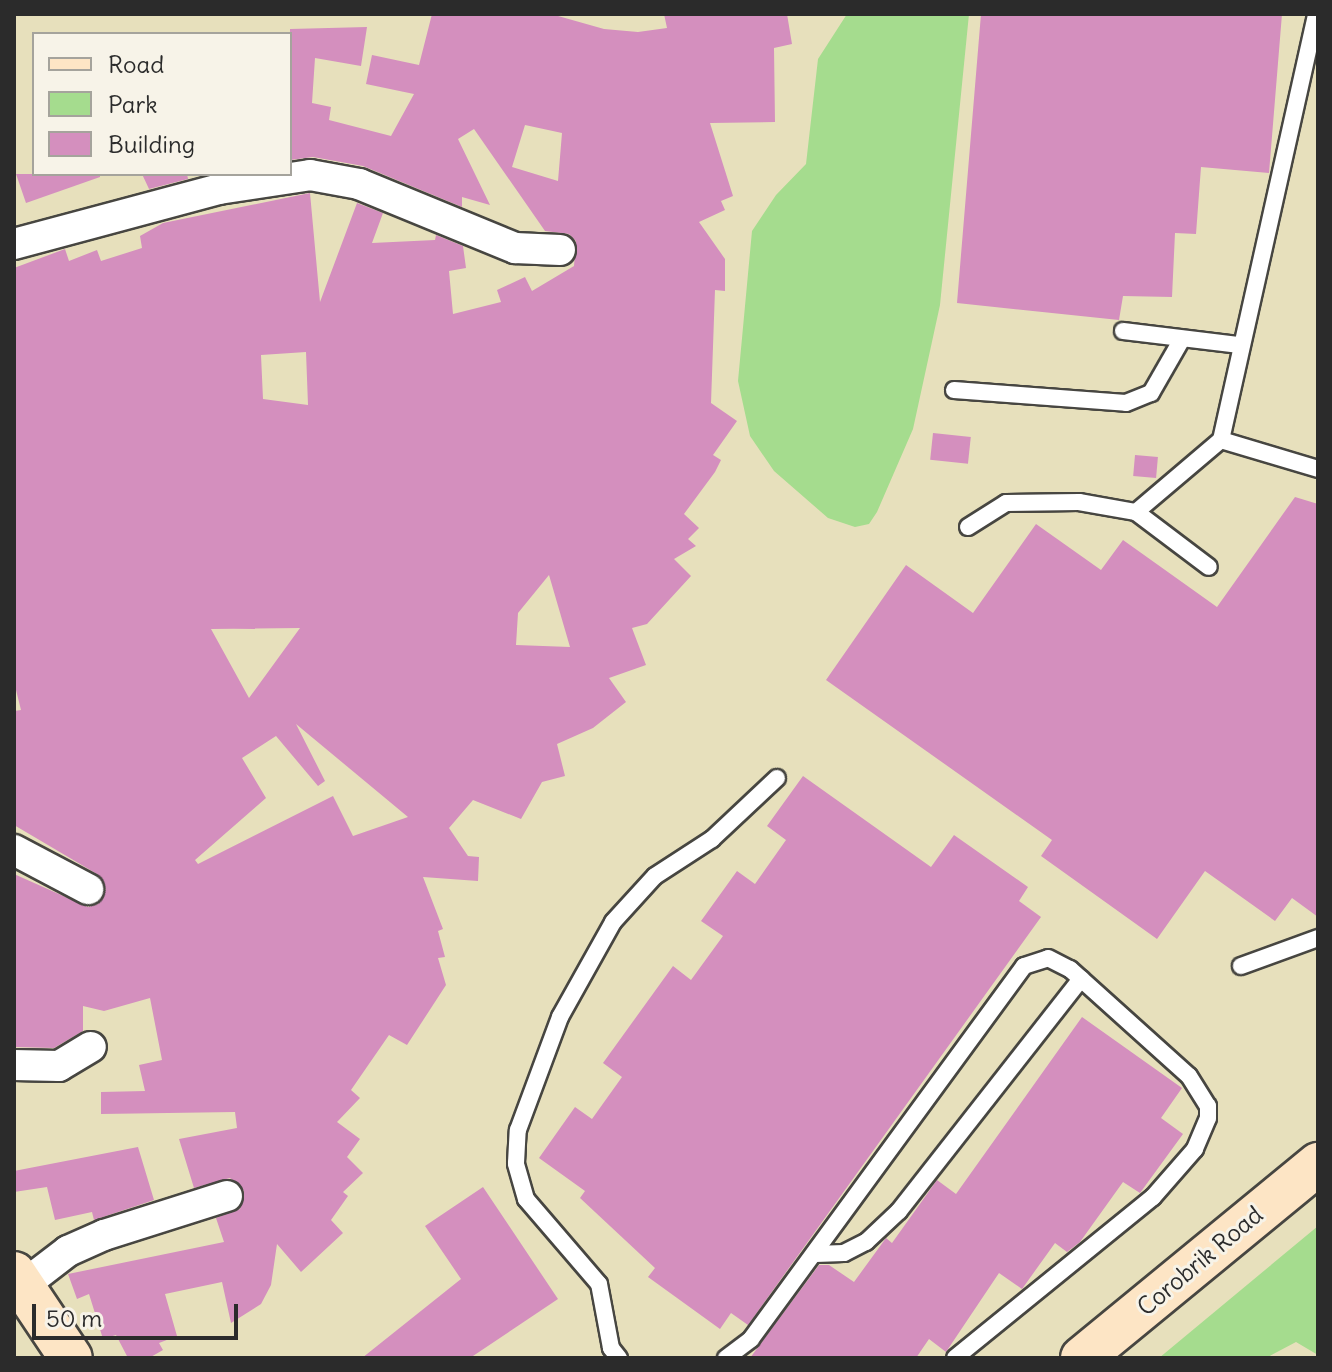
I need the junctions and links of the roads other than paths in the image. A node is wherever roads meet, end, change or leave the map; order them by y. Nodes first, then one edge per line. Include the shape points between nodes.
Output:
1 (1316, 14) edge
2 (14, 244) edge
3 (560, 250) dead end
4 (1123, 331) dead end
5 (1182, 339) junction
6 (1238, 345) junction
7 (954, 390) dead end
8 (1221, 440) junction
9 (1318, 469) edge
10 (1136, 512) junction
11 (968, 527) dead end
12 (1209, 567) dead end
13 (777, 778) dead end
14 (14, 850) edge
15 (88, 889) dead end
16 (1318, 938) edge
17 (1241, 966) dead end
18 (1081, 979) junction
19 (91, 1047) dead end
20 (14, 1065) edge
21 (1318, 1164) edge
22 (227, 1196) dead end
23 (815, 1254) junction
24 (20, 1279) edge
25 (615, 1353) edge
26 (71, 1358) edge
27 (726, 1358) edge
28 (955, 1358) edge
29 (1082, 1358) edge

1 - 6 lane
2 - 3 street via 219,189 310,175 359,184 515,248
4 - 5 lane
5 - 6 lane
5 - 7 lane via 1151,393 1126,403
6 - 8 lane
8 - 9 lane
8 - 10 lane
10 - 11 lane via 1067,501 1006,503
10 - 12 lane
13 - 25 lane via 712,839 655,876 613,922 560,1017 518,1130 516,1163 526,1199 599,1284
14 - 15 street
16 - 17 lane
18 - 23 lane via 899,1211 866,1242 844,1253
18 - 23 lane via 1048,958 1024,966
18 - 28 lane via 1189,1076 1208,1106 1208,1118 1195,1149 1153,1197
19 - 20 street via 59,1066
21 - 29 street, Corobrik Road
22 - 24 street via 104,1235
23 - 27 lane via 751,1339
24 - 26 street

